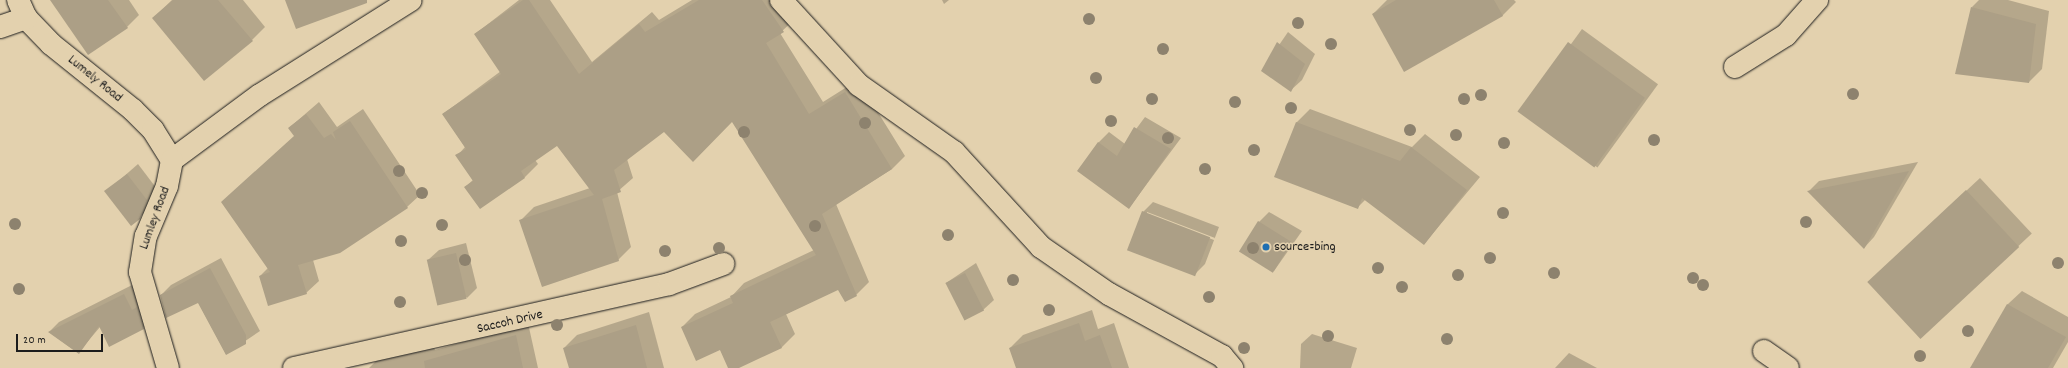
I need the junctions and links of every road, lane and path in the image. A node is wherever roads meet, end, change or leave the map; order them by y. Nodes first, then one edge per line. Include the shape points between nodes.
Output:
1 (411, 0) edge
2 (781, 0) edge
3 (1817, 0) edge
4 (22, 9) edge
5 (0, 27) edge
6 (1735, 66) dead end
7 (172, 160) junction
8 (723, 264) dead end
9 (1764, 351) dead end
10 (168, 368) edge
11 (294, 368) edge
12 (1232, 368) edge
13 (1788, 368) edge

1 - 7 street via 260,95
2 - 12 street via 859,85 954,152 1041,247 1109,294 1222,356
3 - 6 street via 1786,35
4 - 5 street
4 - 7 street, Lumely Road via 51,44 133,110 153,130
7 - 10 street, Lumley Road via 168,186 146,236 140,272
8 - 11 street, Saccoh Drive via 638,292
9 - 13 street

